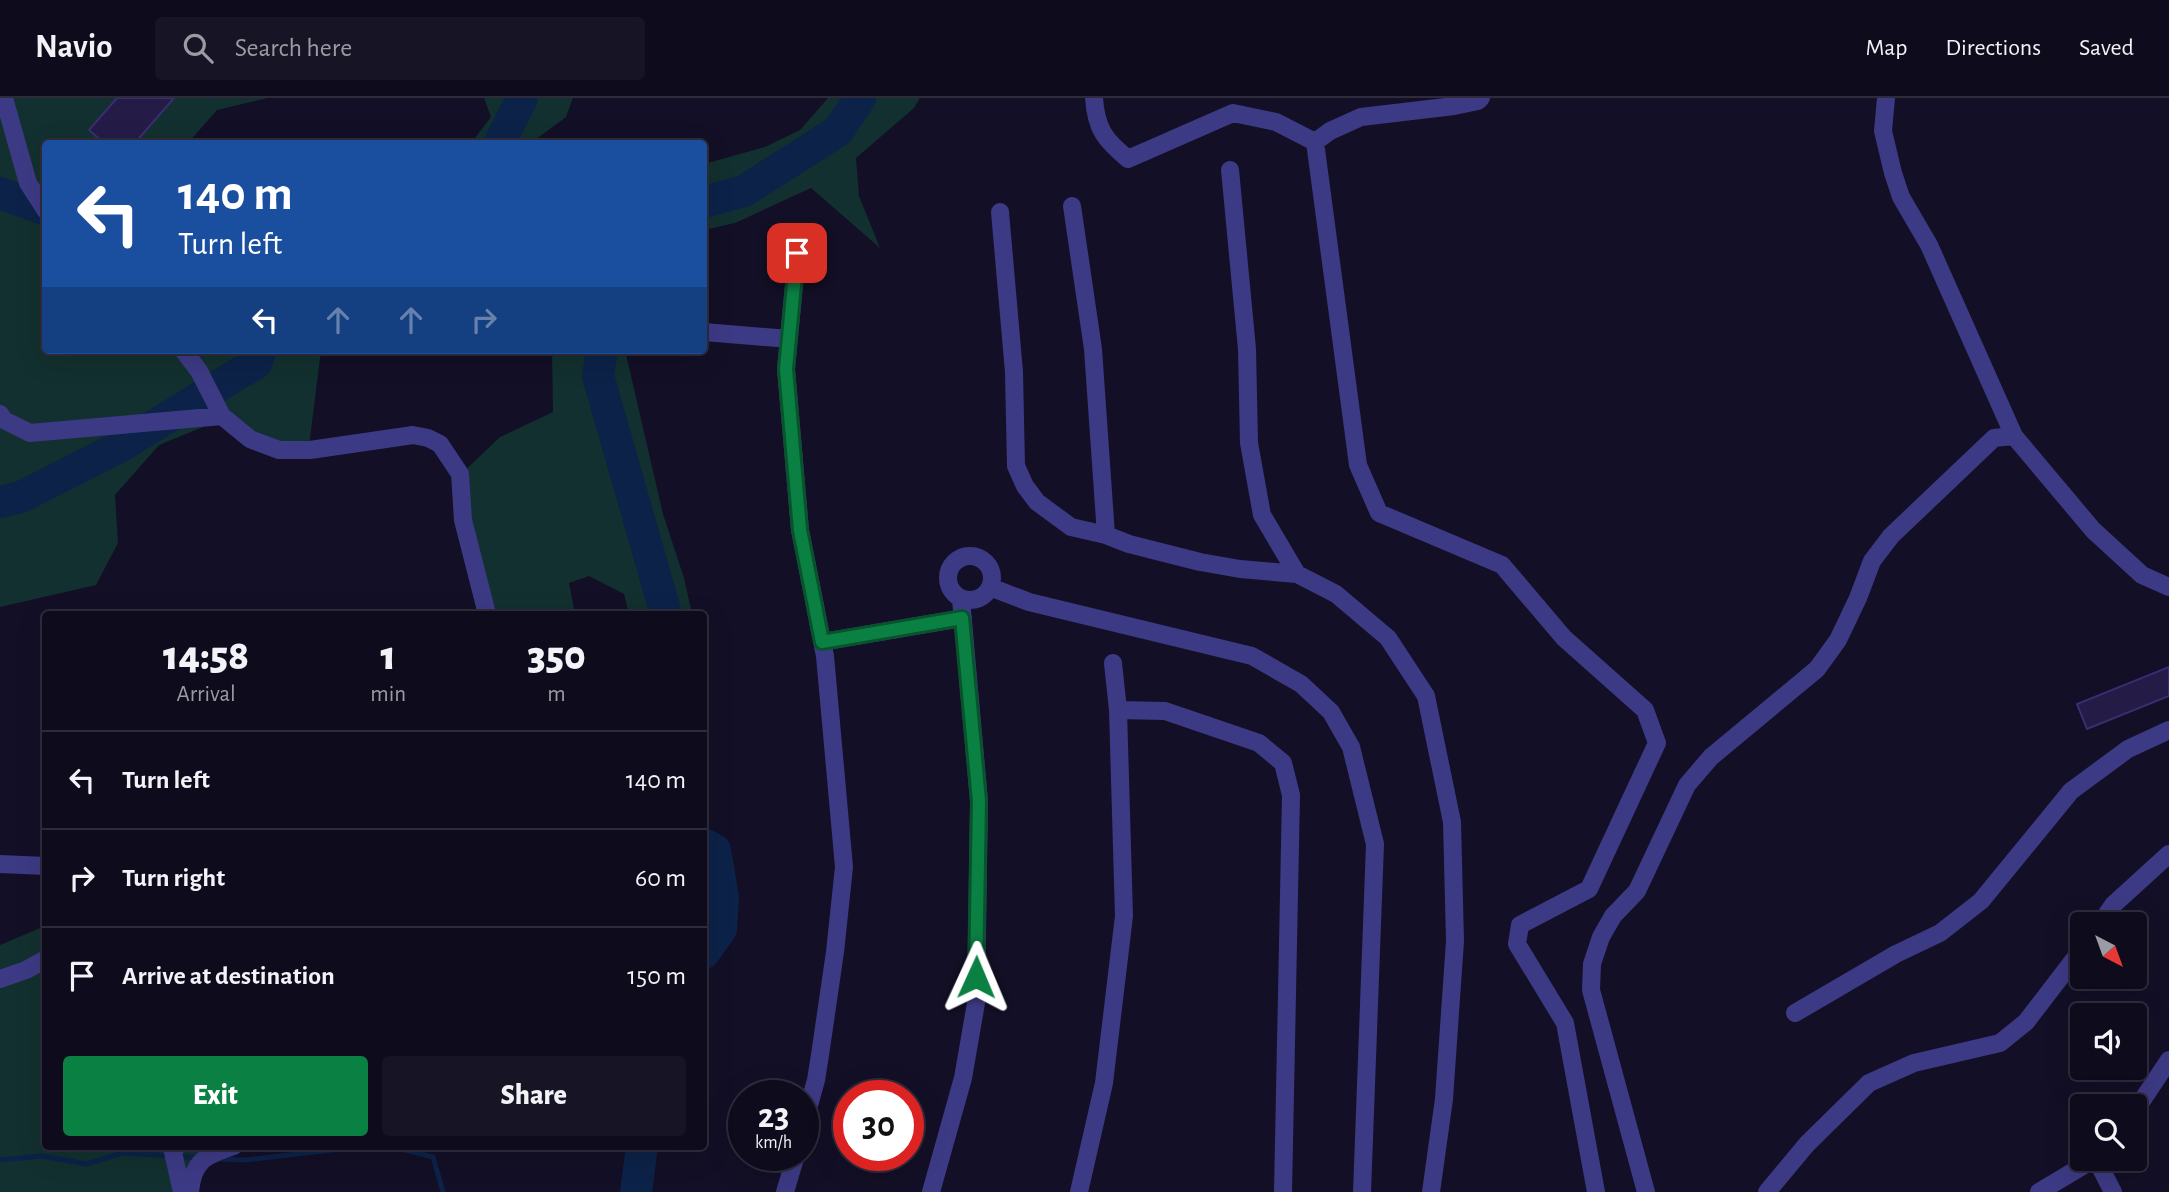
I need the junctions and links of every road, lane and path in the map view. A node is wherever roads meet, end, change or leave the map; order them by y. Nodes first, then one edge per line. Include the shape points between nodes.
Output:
1 (4, 98) edge
2 (1094, 98) edge
3 (1482, 98) edge
4 (1886, 98) edge
5 (1315, 142) junction
6 (1230, 170) dead end
7 (42, 205) edge
8 (1073, 206) dead end
9 (1000, 212) dead end
10 (797, 253) dead end
11 (707, 332) edge
12 (789, 339) junction
13 (186, 354) edge
14 (0, 414) edge
15 (222, 416) junction
16 (2014, 436) junction
17 (1106, 536) junction
18 (1297, 574) junction
19 (990, 587) junction
20 (2169, 587) edge
21 (961, 599) junction
22 (486, 611) edge
23 (962, 618) junction
24 (822, 642) junction
25 (1112, 663) dead end
26 (1118, 710) junction
27 (2169, 730) edge
28 (2169, 854) edge
29 (0, 864) edge
30 (42, 866) edge
31 (2108, 912) edge
32 (42, 961) edge
33 (2070, 965) edge
34 (0, 979) edge
35 (1795, 1013) dead end
36 (2169, 1060) edge
37 (816, 1080) edge
38 (2146, 1094) edge
39 (174, 1150) edge
40 (221, 1150) edge
41 (791, 1171) edge
42 (2075, 1171) edge
43 (2102, 1171) edge
44 (182, 1192) edge
45 (190, 1192) edge
46 (785, 1192) edge
47 (931, 1192) edge
48 (1079, 1192) edge
49 (1283, 1192) edge
50 (1362, 1192) edge
51 (1431, 1192) edge
52 (1596, 1192) edge
53 (1646, 1192) edge
54 (1767, 1192) edge
55 (2039, 1192) edge
56 (2113, 1192) edge

1 - 7 street via 28,183
2 - 5 street via 1095,117 1108,142 1128,159 1233,113 1276,122
3 - 5 street via 1454,106 1361,117
4 - 16 street via 1883,131 1901,197 1928,245
5 - 52 street via 1358,465 1380,513 1503,565 1564,639 1645,710 1657,743 1589,889 1521,925 1517,944 1565,1023
6 - 18 street via 1247,349 1249,443 1262,515
8 - 17 street via 1093,349
9 - 17 street via 1014,372 1016,466 1037,502 1071,527
10 - 12 street
11 - 12 street
12 - 24 street via 786,369 800,530
13 - 15 street
14 - 15 street via 30,433
15 - 22 street via 250,439 279,450 413,435 440,444 460,474 463,520
16 - 20 street via 2092,530 2142,575
16 - 53 street via 1994,438 1891,536 1872,561 1838,640 1817,669 1711,757 1687,785 1637,891 1601,937 1592,964 1591,990
17 - 18 street via 1200,562
18 - 51 street via 1336,594 1388,638 1426,696 1452,822 1455,941 1444,1099
19 - 21 street via 983,596
19 - 21 street via 992,575 987,565 967,556 949,570 952,592
19 - 50 street via 1029,602 1252,656 1301,684 1331,712 1351,747 1375,844
21 - 23 street
23 - 24 street
23 - 47 street via 979,801 976,1003 963,1078
24 - 37 street via 844,867
25 - 26 street
26 - 48 street via 1124,916 1104,1083
26 - 49 street via 1165,710 1259,743 1283,763 1291,795
27 - 35 street via 2128,749 2071,790 1981,901 1940,933
28 - 31 street
29 - 30 street
32 - 34 street
33 - 54 street via 2026,1022 2000,1043 1914,1063 1869,1083 1807,1144
36 - 38 street
39 - 44 street
40 - 45 street via 193,1172
41 - 46 street
42 - 55 street
43 - 56 street

